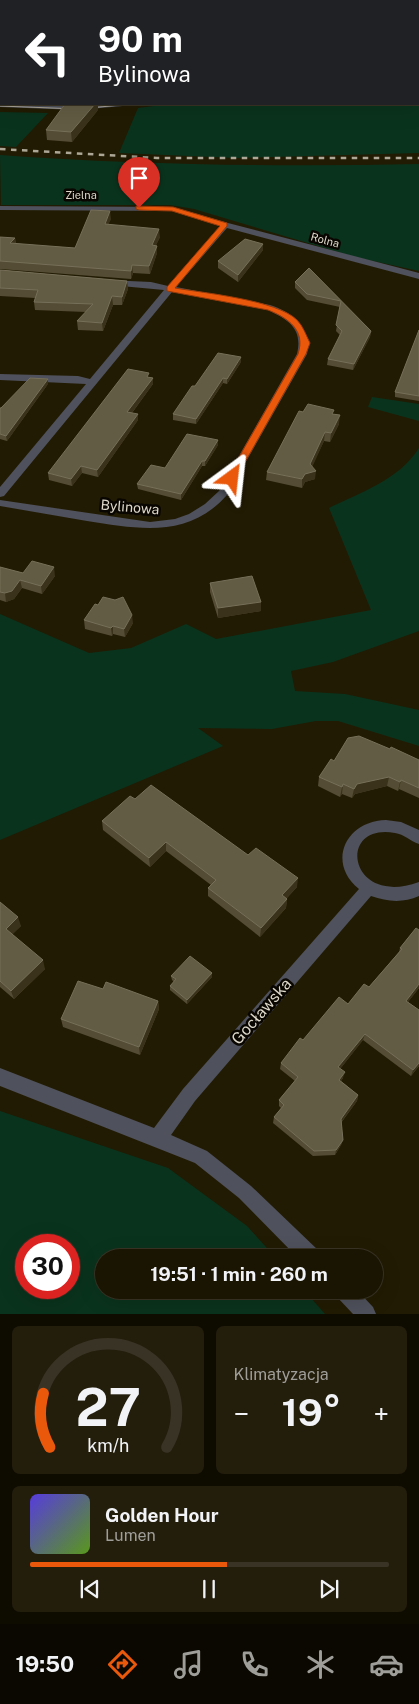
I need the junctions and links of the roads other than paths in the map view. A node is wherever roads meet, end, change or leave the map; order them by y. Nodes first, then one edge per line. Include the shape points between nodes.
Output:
1 (0, 105) edge
2 (112, 105) edge
3 (0, 208) edge
4 (225, 225) junction
5 (419, 276) edge
6 (104, 281) edge
7 (169, 289) junction
8 (0, 377) edge
9 (92, 382) junction
10 (0, 494) edge
11 (0, 503) edge
12 (419, 838) edge
13 (369, 888) junction
14 (419, 889) edge
15 (0, 1077) edge
16 (158, 1138) junction
17 (303, 1249) edge
18 (352, 1299) edge
19 (366, 1314) edge

1 - 2 street via 78,108
3 - 4 street, Zielna via 173,209
4 - 5 street, Rolna
4 - 7 street
6 - 7 street
7 - 9 street
7 - 11 street, Bylinowa via 276,311 294,321 305,343 223,493 213,505 196,516 155,525
8 - 9 street
9 - 10 street
12 - 13 street via 408,829 392,825 375,826 362,832 352,842 351,867
13 - 14 street via 382,894 399,895
13 - 16 street, Gocławska via 189,1095
15 - 16 street
16 - 17 street via 201,1157 245,1192
18 - 19 street

